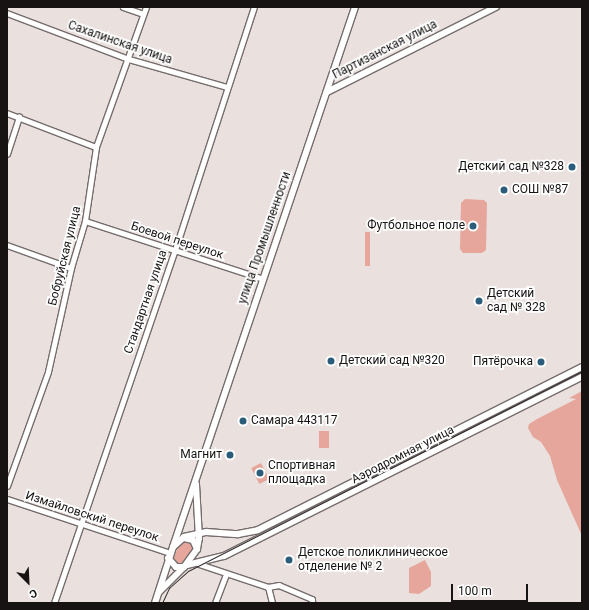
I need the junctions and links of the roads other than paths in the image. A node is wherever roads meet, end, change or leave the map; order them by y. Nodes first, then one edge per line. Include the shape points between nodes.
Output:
1 (123, 7) edge
2 (146, 7) edge
3 (254, 7) edge
4 (355, 7) edge
5 (496, 7) edge
6 (7, 12) edge
7 (143, 14) junction
8 (129, 59) junction
9 (227, 87) junction
10 (327, 92) junction
11 (7, 113) edge
12 (19, 117) junction
13 (96, 147) junction
14 (7, 154) edge
15 (85, 221) junction
16 (7, 245) edge
17 (175, 250) junction
18 (71, 268) junction
19 (262, 279) junction
20 (582, 367) edge
21 (582, 377) edge
22 (196, 476) junction
23 (7, 486) edge
24 (7, 499) edge
25 (80, 525) junction
26 (199, 533) junction
27 (178, 541) junction
28 (197, 549) junction
29 (170, 553) junction
30 (199, 564) junction
31 (186, 566) junction
32 (226, 575) junction
33 (268, 587) junction
34 (158, 593) junction
35 (54, 603) edge
36 (154, 603) edge
37 (215, 603) edge
38 (272, 603) edge
39 (313, 603) edge

1 - 7 street
2 - 7 street, Бобруйская улица
3 - 9 street, Стандартная улица
4 - 10 main road, улица Промышленности
5 - 10 street, Партизанская улица
6 - 8 street, Сахалинская улица
7 - 8 street, Бобруйская улица
8 - 9 street, Сахалинская улица
8 - 13 street, Бобруйская улица
9 - 17 street, Стандартная улица
10 - 19 main road, улица Промышленности
11 - 12 street
12 - 13 street
12 - 14 street
13 - 15 street, Бобруйская улица
15 - 17 street, Боевой переулок
15 - 18 street, Бобруйская улица
16 - 18 street
17 - 19 street, Боевой переулок
17 - 25 street, Стандартная улица
18 - 23 street, Бобруйская улица via 48,372
19 - 22 main road, улица Промышленности
20 - 26 main road, Аэродромная улица via 258,530 238,534
21 - 30 main road, Аэродромная улица via 217,560
22 - 26 main road, улица Промышленности
22 - 29 main road, улица Промышленности
24 - 25 street, Измайловский переулок
25 - 29 street, Измайловский переулок
25 - 35 street, Стандартная улица
26 - 27 main road
26 - 28 main road, улица Промышленности
27 - 28 main road via 190,538
27 - 29 main road
28 - 31 main road
29 - 31 main road via 176,567
29 - 34 main road, улица Промышленности
30 - 31 main road, Аэродромная улица
30 - 32 street
31 - 34 main road, улица Промышленности
32 - 33 street
32 - 37 street
33 - 38 street
33 - 39 street via 279,586 312,599
34 - 36 main road, улица Промышленности

